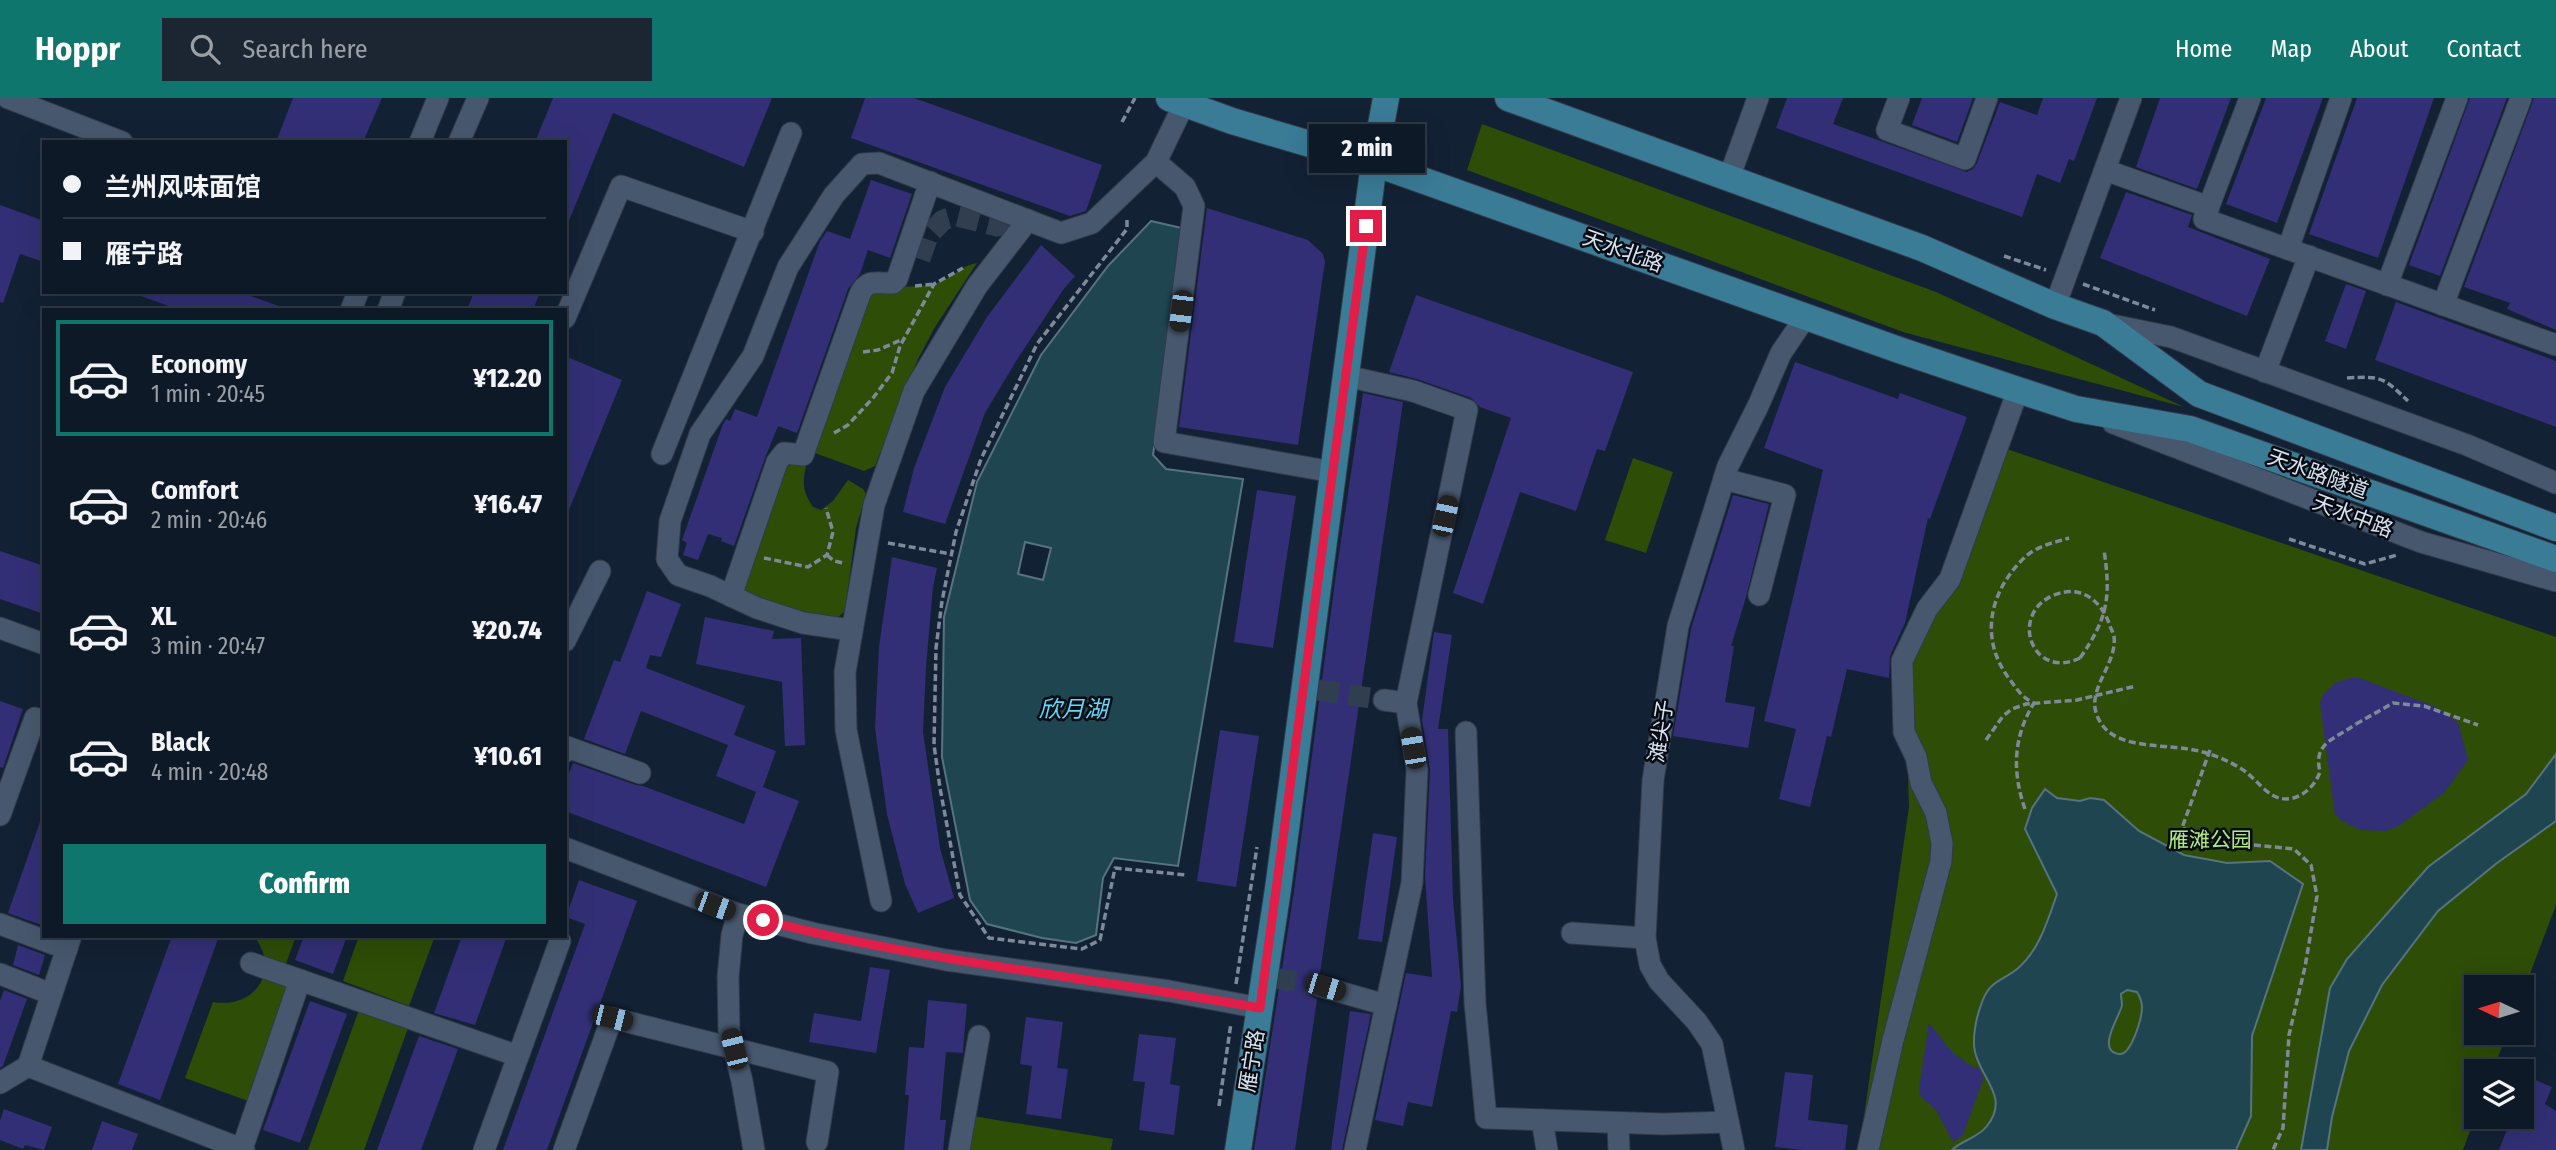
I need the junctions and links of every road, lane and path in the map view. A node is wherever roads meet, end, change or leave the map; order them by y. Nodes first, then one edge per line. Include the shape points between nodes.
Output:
1 (8, 98) edge
2 (438, 98) edge
3 (478, 98) edge
4 (1135, 98) edge
5 (1386, 98) edge
6 (1508, 98) edge
7 (1758, 98) edge
8 (1899, 98) edge
9 (1987, 98) edge
10 (2131, 98) edge
11 (2250, 98) edge
12 (2341, 98) edge
13 (2457, 98) edge
14 (2521, 98) edge
15 (1176, 101) edge
16 (38, 103) edge
17 (1122, 122) dead end
18 (790, 134) dead end
19 (118, 140) edge
20 (421, 140) edge
21 (460, 140) edge
22 (1156, 162) junction
23 (1374, 163) junction
24 (2105, 170) junction
25 (1729, 178) junction
26 (930, 182) junction
27 (2209, 207) junction
28 (1028, 220) junction
29 (1127, 229) dead end
30 (752, 232) junction
31 (2288, 249) junction
32 (2309, 256) junction
33 (995, 262) junction
34 (2387, 285) junction
35 (2443, 305) junction
36 (2055, 306) junction
37 (567, 313) edge
38 (1806, 316) junction
39 (2103, 323) junction
40 (903, 339) junction
41 (2556, 345) edge
42 (841, 349) junction
43 (2265, 372) junction
44 (1346, 376) junction
45 (2338, 379) dead end
46 (2018, 390) junction
47 (2413, 405) dead end
48 (2076, 409) junction
49 (811, 433) junction
50 (662, 454) dead end
51 (1334, 472) junction
52 (1724, 479) junction
53 (2556, 483) edge
54 (826, 508) dead end
55 (2556, 528) edge
56 (2069, 538) dead end
57 (867, 539) junction
58 (2289, 539) dead end
59 (2104, 550) dead end
60 (745, 554) junction
61 (951, 554) junction
62 (2556, 559) edge
63 (2365, 564) dead end
64 (600, 571) dead end
65 (2556, 581) edge
66 (1759, 594) dead end
67 (731, 596) junction
68 (0, 628) edge
69 (851, 630) junction
70 (567, 637) edge
71 (42, 643) edge
72 (2136, 686) dead end
73 (2034, 703) junction
74 (35, 718) dead end
75 (2477, 725) dead end
76 (1466, 732) dead end
77 (1986, 740) dead end
78 (567, 747) edge
79 (2210, 750) dead end
80 (640, 773) dead end
81 (2025, 808) dead end
82 (0, 814) edge
83 (567, 849) edge
84 (1186, 875) dead end
85 (881, 901) dead end
86 (738, 914) junction
87 (0, 924) edge
88 (1572, 933) dead end
89 (42, 936) edge
90 (51, 938) edge
91 (1645, 938) junction
92 (560, 941) dead end
93 (69, 943) edge
94 (251, 963) dead end
95 (0, 974) edge
96 (300, 980) junction
97 (1319, 986) tunnel mouth
98 (51, 994) junction
99 (1386, 1005) junction
100 (1260, 1008) junction
101 (979, 1036) dead end
102 (734, 1049) junction
103 (518, 1056) junction
104 (28, 1066) junction
105 (0, 1083) edge
106 (1542, 1120) junction
107 (1728, 1122) junction
108 (1618, 1123) junction
109 (817, 1142) dead end
110 (243, 1149) edge
111 (484, 1150) edge
112 (564, 1150) edge
113 (754, 1150) edge
114 (959, 1150) edge
115 (1238, 1150) edge
116 (1355, 1150) edge
117 (1547, 1150) edge
118 (1619, 1150) edge
119 (1734, 1150) edge
120 (1868, 1150) edge
121 (2273, 1150) edge

1 - 16 street
2 - 20 street
3 - 21 street
4 - 17 path
5 - 23 main road, 雁宁路
6 - 25 main road
7 - 25 street
8 - 9 street via 1887,130 1965,159
10 - 24 street
11 - 27 street
12 - 31 street
13 - 34 street
14 - 35 street
15 - 22 street
15 - 23 main road, 天水北路
16 - 19 street
18 - 30 street
22 - 28 street via 1092,223 1061,233
22 - 51 street via 1185,187 1194,206 1164,442
23 - 38 main road, 天水北路
23 - 44 main road, 雁宁路
24 - 27 street
24 - 36 street
25 - 36 main road via 1922,248
26 - 28 street
26 - 42 street via 897,279 863,286
26 - 67 street via 879,163 862,164 834,195 788,267 753,356 700,434 670,521 667,559 678,575
27 - 31 street via 2204,219
28 - 33 street
29 - 61 path via 1037,344 981,459
30 - 37 street via 621,186
30 - 50 street
31 - 32 street
32 - 34 street
32 - 43 street
33 - 40 path via 968,264 934,284
33 - 57 street via 914,391 874,505
34 - 35 street
35 - 41 street
36 - 39 main road
38 - 46 main road, 天水北路
38 - 52 street, 滩尖子 via 1781,353
39 - 43 street via 2171,337
39 - 55 main road, 天水路隧道 via 2199,394
40 - 42 path via 878,350
40 - 49 path via 892,373 848,425 837,432
42 - 49 street
43 - 53 street via 2467,445
44 - 51 main road, 雁宁路
44 - 99 street via 1413,391 1467,410 1395,701 1417,770 1412,883
45 - 47 path via 2375,377 2387,381
46 - 48 main road, 天水北路
46 - 120 street via 1950,579 1927,610 1902,661 1904,732 1936,813 1941,861
48 - 62 main road, 天水路隧道 via 2190,429
48 - 65 street, 天水中路 via 2421,542
49 - 60 street via 803,455 784,453 777,461
51 - 100 main road, 雁宁路 via 1311,689 1270,977
52 - 66 street via 1785,495
52 - 91 street, 滩尖子 via 1678,626 1653,780
54 - 60 path via 833,532 827,555 808,568
56 - 73 path via 2039,547 2025,558 2008,577 1991,615 1991,640 2002,670 2024,698
57 - 61 path
57 - 69 street
58 - 63 path
59 - 75 path, bridge via 2108,601 2096,635 2080,658 2053,662 2038,653 2029,637 2031,619 2043,601 2054,595 2086,594 2102,606 2107,616 2114,636 2094,701 2099,720 2110,733 2137,744 2207,752 2245,771 2282,798 2298,797 2312,788 2320,772 2317,759 2321,747 2393,703 2424,706
60 - 67 street
61 - 84 path via 936,648 934,745 960,895 989,938 1082,949 1100,940 1115,867
64 - 70 street
67 - 69 street via 803,623
68 - 71 street
69 - 85 street via 845,671 846,730
72 - 73 path via 2077,700
73 - 77 path via 2012,709
73 - 81 path via 2017,740 2017,785
74 - 82 street
76 - 106 street via 1475,1003 1486,1118
78 - 80 street
79 - 121 path via 2182,828 2215,841 2294,849 2311,865 2317,896 2290,1035 2283,1128
83 - 86 street
86 - 100 street via 946,960
86 - 102 street via 728,977
87 - 89 street
88 - 91 street
90 - 93 street
91 - 107 street, 滩尖子 via 1650,965 1659,981 1712,1044
92 - 103 street
93 - 98 street
94 - 96 street
95 - 98 street
96 - 103 street
96 - 110 street
97 - 99 street
98 - 104 street
99 - 116 street
100 - 115 main road, 雁宁路
101 - 114 street
102 - 109 street via 828,1072
102 - 112 street via 612,1018
102 - 113 street
103 - 111 street
104 - 105 street
104 - 110 street
106 - 108 street
106 - 117 street
107 - 108 street
107 - 119 street, 滩尖子
108 - 118 street

